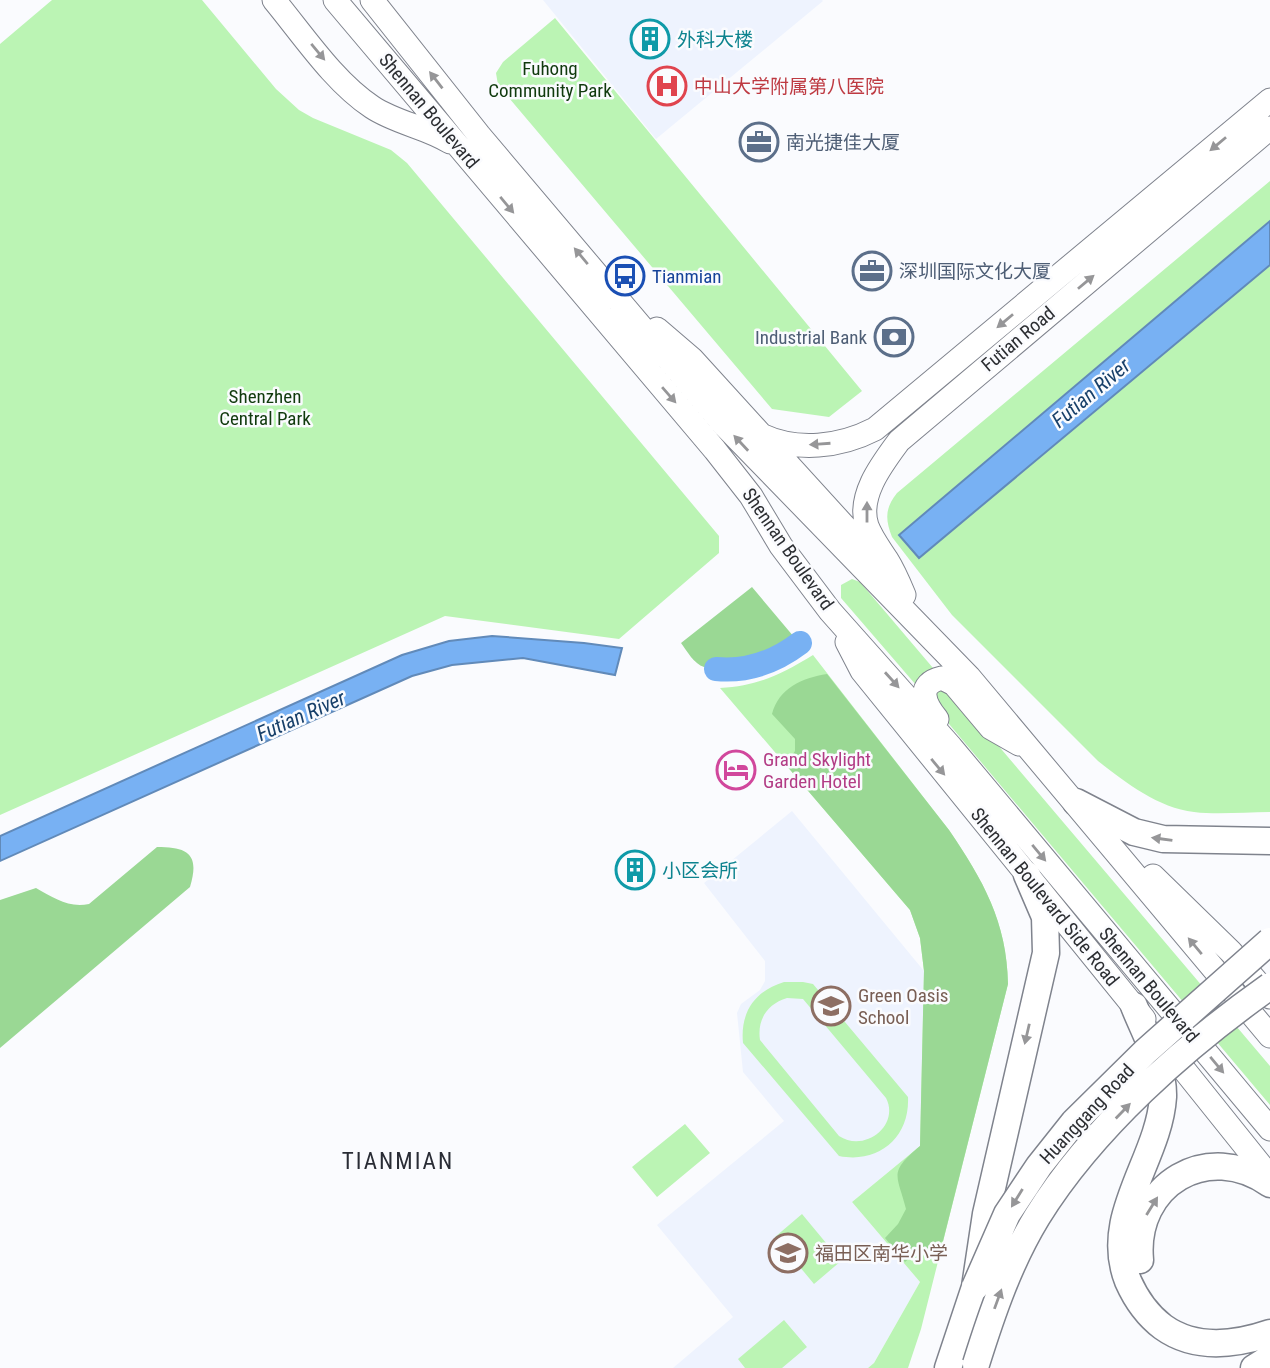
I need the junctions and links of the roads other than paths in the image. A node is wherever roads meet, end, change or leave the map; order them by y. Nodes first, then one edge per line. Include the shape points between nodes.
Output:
1 (274, 0) edge
2 (335, 0) edge
3 (383, 6) edge
4 (1270, 100) edge
5 (1270, 128) edge
6 (463, 152) junction
7 (625, 308) junction
8 (761, 435) junction
9 (904, 595) junction
10 (830, 611) junction
11 (925, 632) junction
12 (951, 747) junction
13 (1031, 751) junction
14 (1076, 803) junction
15 (1270, 841) edge
16 (1027, 875) junction
17 (1270, 941) edge
18 (1270, 959) edge
19 (1234, 974) junction
20 (1270, 986) edge
21 (1270, 998) edge
22 (1134, 1006) junction
23 (1270, 1036) edge
24 (1243, 1097) junction
25 (1270, 1129) edge
26 (1270, 1139) edge
27 (1270, 1177) edge
28 (1270, 1184) edge
29 (975, 1287) junction
30 (1270, 1313) edge
31 (1187, 1330) junction
32 (1270, 1333) edge
33 (1270, 1358) edge
34 (976, 1366) edge
35 (948, 1368) edge
36 (1254, 1368) edge

1 -> 6 main road via 356,94 388,116 436,134
2 - 6 main road, Shennan Boulevard
7 -> 3 main road, Shennan Boulevard via 479,135
4 -> 8 main road, Futian Road via 875,429 843,442 814,445 789,445
9 -> 5 main road, Futian Road via 873,539 865,513 874,478 899,441
6 -> 10 main road, Shennan Boulevard via 715,450
7 - 8 main road via 674,342
11 -> 7 main road, Shennan Boulevard via 725,426
8 - 9 main road
9 - 11 main road
10 -> 12 main road, Shennan Boulevard
10 -> 16 main road, Shennan Boulevard Side Road via 862,671
11 - 13 main road, Shennan Boulevard
12 - 13 main road via 924,696 933,680 942,678 954,684 991,728
12 -> 24 main road, Shennan Boulevard
13 - 14 main road, Shennan Boulevard
15 -> 14 highway via 1150,837
14 - 21 main road via 1231,952
23 -> 14 main road, Shennan Boulevard
16 - 22 main road, Shennan Boulevard Side Road
16 -> 29 highway, bridge via 1046,927 1046,953 986,1214
17 - 19 highway, Huanggang Road, bridge
18 - 19 highway
19 -> 29 highway, Huanggang Road, bridge via 1123,1072 1055,1144 1007,1214
34 -> 20 highway, bridge via 1014,1260 1069,1172 1138,1097
22 - 27 main road, Shennan Boulevard Side Road
22 - 31 highway via 1163,1094 1158,1123 1127,1211 1122,1259 1132,1290 1147,1312 1162,1326
24 - 25 main road, Shennan Boulevard
24 - 26 main road
31 -> 28 highway via 1166,1308 1143,1271 1141,1230 1150,1207 1179,1177 1205,1166 1244,1169
29 - 35 highway, Huanggang Road
30 - 31 highway via 1237,1324
31 - 32 highway via 1210,1344
33 - 36 highway

